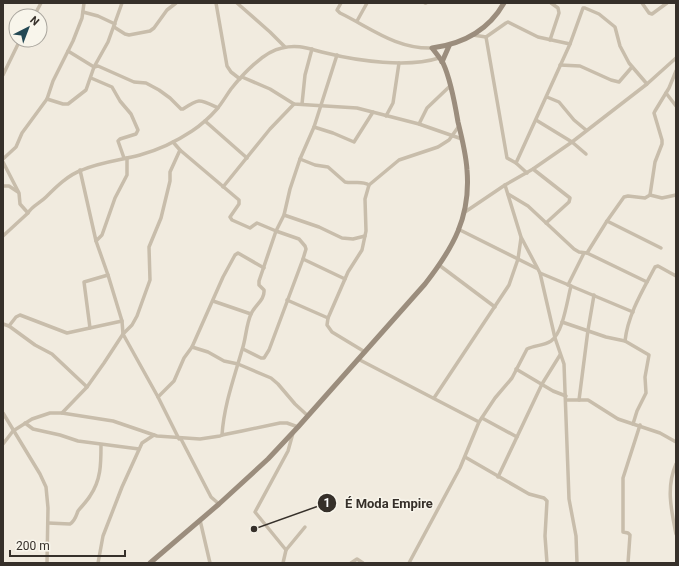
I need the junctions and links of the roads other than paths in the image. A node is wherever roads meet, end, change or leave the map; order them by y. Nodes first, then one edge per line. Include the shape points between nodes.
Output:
1 (84, 3) edge
2 (122, 3) edge
3 (176, 3) edge
4 (216, 3) edge
5 (237, 3) edge
6 (341, 3) edge
7 (366, 3) edge
8 (504, 3) edge
9 (551, 3) edge
10 (642, 3) edge
11 (667, 3) edge
12 (84, 12) junction
13 (356, 21) junction
14 (114, 25) junction
15 (473, 35) junction
16 (486, 37) junction
17 (550, 40) junction
18 (570, 44) junction
19 (450, 46) junction
20 (285, 47) junction
21 (16, 48) edge
22 (432, 48) junction
23 (312, 49) junction
24 (68, 52) junction
25 (337, 55) junction
26 (441, 60) junction
27 (675, 60) edge
28 (399, 62) junction
29 (560, 65) junction
30 (94, 67) junction
31 (632, 67) junction
32 (676, 71) edge
33 (3, 75) edge
34 (91, 78) junction
35 (241, 78) junction
36 (647, 84) junction
37 (450, 86) junction
38 (666, 93) junction
39 (547, 97) junction
40 (47, 99) junction
41 (294, 104) junction
42 (302, 104) junction
43 (321, 106) junction
44 (676, 106) edge
45 (218, 108) junction
46 (373, 112) junction
47 (386, 116) junction
48 (536, 120) junction
49 (205, 121) junction
50 (419, 124) junction
51 (459, 126) junction
52 (314, 127) junction
53 (586, 130) junction
54 (451, 135) junction
55 (462, 139) junction
56 (173, 142) junction
57 (572, 142) junction
58 (180, 150) junction
59 (586, 154) dead end
60 (126, 158) junction
61 (247, 158) junction
62 (3, 159) edge
63 (300, 159) junction
64 (3, 162) edge
65 (516, 163) junction
66 (533, 169) junction
67 (80, 170) junction
68 (527, 173) junction
69 (369, 185) junction
70 (505, 185) junction
71 (3, 186) edge
72 (223, 187) junction
73 (19, 193) junction
74 (508, 194) junction
75 (650, 195) junction
76 (676, 195) edge
77 (465, 212) junction
78 (28, 213) junction
79 (284, 215) junction
80 (607, 221) junction
81 (546, 223) junction
82 (458, 229) junction
83 (276, 231) junction
84 (3, 236) edge
85 (365, 236) junction
86 (521, 237) junction
87 (96, 241) junction
88 (661, 248) dead end
89 (586, 253) junction
90 (303, 259) junction
91 (518, 259) junction
92 (439, 266) junction
93 (264, 268) junction
94 (537, 268) junction
95 (540, 274) junction
96 (108, 275) junction
97 (676, 276) edge
98 (345, 279) junction
99 (647, 282) junction
100 (570, 286) junction
101 (594, 295) junction
102 (287, 300) junction
103 (213, 301) junction
104 (495, 307) junction
105 (633, 312) junction
106 (251, 314) junction
107 (328, 318) junction
108 (122, 321) junction
109 (562, 322) junction
110 (3, 324) edge
111 (9, 326) junction
112 (90, 328) junction
113 (588, 330) junction
114 (123, 334) junction
115 (555, 338) junction
116 (625, 341) junction
117 (192, 347) junction
118 (242, 349) junction
119 (365, 352) junction
120 (560, 355) junction
121 (358, 359) junction
122 (238, 364) junction
123 (516, 369) junction
124 (542, 384) junction
125 (87, 387) junction
126 (158, 397) junction
127 (434, 398) junction
128 (566, 398) junction
129 (579, 400) junction
130 (3, 413) edge
131 (62, 413) junction
132 (308, 416) junction
133 (482, 418) junction
134 (479, 422) junction
135 (25, 423) junction
136 (634, 424) junction
137 (640, 425) junction
138 (298, 427) junction
139 (13, 431) junction
140 (293, 433) junction
141 (222, 434) junction
142 (154, 436) junction
143 (517, 437) junction
144 (180, 439) junction
145 (676, 442) edge
146 (3, 444) edge
147 (101, 445) junction
148 (139, 449) junction
149 (464, 457) junction
150 (676, 464) edge
151 (498, 477) junction
152 (219, 504) junction
153 (674, 514) edge
154 (200, 520) junction
155 (48, 523) junction
156 (305, 527) dead end
157 (676, 534) edge
158 (286, 550) junction
159 (47, 563) edge
160 (98, 563) edge
161 (150, 563) edge
162 (210, 563) edge
163 (283, 563) edge
164 (351, 563) edge
165 (363, 563) edge
166 (409, 563) edge
167 (547, 563) edge
168 (578, 563) edge
169 (628, 563) edge

1 - 12 street
2 - 14 street
3 - 14 street via 150,31 129,35
4 - 35 street via 228,66 231,72
5 - 20 street
6 - 13 street via 337,10
7 - 13 street
8 - 15 street via 493,19
9 - 17 street via 558,8 559,13
10 - 11 street via 652,14
12 - 14 street
12 - 24 street
13 - 22 street via 398,43
14 - 30 street
15 - 16 street
15 - 19 street
16 - 17 street via 508,22
16 - 65 street via 507,158
17 - 18 street
18 - 29 street
18 - 31 street via 585,8 599,14 615,27 620,46
19 - 22 street
19 - 26 street
20 - 23 street via 300,46
20 - 35 street via 272,50
21 - 33 street
22 - 26 street
23 - 25 street
23 - 42 street via 305,75
24 - 30 street
24 - 40 street via 52,81
25 - 28 street
25 - 43 street
26 - 28 street
26 - 37 street
27 - 36 street
28 - 47 street via 393,103
29 - 31 street via 580,66 619,82
29 - 39 street
30 - 34 street
30 - 45 street via 98,66 134,82 146,83 165,94 181,109 202,101
31 - 36 street
32 - 38 street
34 - 40 street via 86,90 68,104
34 - 60 street via 112,87 131,114 138,133 118,141
35 - 41 street via 270,89
35 - 45 street
36 - 53 street
37 - 50 street via 427,108
37 - 51 street
38 - 44 street
38 - 75 street via 654,113 662,140 655,162
39 - 48 street
39 - 53 street via 559,102
40 - 62 street via 22,133 16,147
41 - 42 street
41 - 61 street
42 - 43 street
43 - 46 street via 351,107
43 - 52 street
45 - 49 street
46 - 47 street
46 - 52 street via 354,142
47 - 50 street
48 - 57 street
48 - 65 street
49 - 56 street
49 - 61 street
50 - 54 street
51 - 54 street
51 - 55 street
52 - 63 street
53 - 57 street
54 - 55 street
54 - 69 street via 449,140 438,147 399,160
55 - 77 street via 467,177
56 - 58 street
56 - 60 street
57 - 59 street
57 - 66 street
58 - 72 street
58 - 114 street via 170,172 161,218 149,247 150,280 135,321
60 - 67 street
60 - 87 street via 127,175 115,198 102,235
61 - 72 street
63 - 69 street via 328,167 345,182 361,181
63 - 79 street
64 - 73 street
65 - 68 street
66 - 68 street
66 - 81 street via 570,198 569,202
67 - 78 street via 60,183
67 - 87 street
68 - 70 street
69 - 85 street via 365,199
70 - 74 street
70 - 77 street
71 - 73 street via 9,186
72 - 83 street via 239,202 230,217 232,220 250,228 257,223
73 - 78 street via 20,204
74 - 81 street via 528,206
74 - 86 street
75 - 76 street via 662,198
75 - 80 street via 645,198 624,197
77 - 82 street
78 - 84 street
79 - 83 street
79 - 85 street via 342,238
80 - 88 street
80 - 89 street
81 - 89 street via 574,249
82 - 91 street
82 - 92 street via 453,244
83 - 90 street via 302,242 306,249
83 - 93 street
85 - 98 street via 362,250
86 - 91 street
86 - 94 street
87 - 96 street
89 - 99 street
89 - 100 street
90 - 98 street
90 - 102 street
91 - 94 street
91 - 104 street via 509,285
92 - 104 street
92 - 119 street
93 - 103 street via 236,253
93 - 106 street via 259,284 264,290 263,297
94 - 95 street
95 - 100 street
95 - 115 street
96 - 108 street
96 - 112 street via 84,282
97 - 99 street via 656,266
98 - 107 street
99 - 105 street
100 - 101 street
100 - 109 street
101 - 105 street
101 - 113 street
102 - 107 street
102 - 118 street via 266,355 261,358
103 - 106 street
103 - 117 street
104 - 127 street
105 - 116 street via 627,326
106 - 118 street
107 - 119 street via 327,325 332,332
108 - 112 street
108 - 114 street
109 - 113 street
109 - 115 street
110 - 111 street
111 - 112 street via 20,315 63,333
111 - 125 street via 52,354
113 - 116 street
113 - 129 street
114 - 125 street
114 - 126 street
115 - 120 street
115 - 123 street via 543,345 527,349
116 - 136 street via 648,354 650,358 646,394 637,411
117 - 122 street via 224,361
117 - 126 street via 174,381
118 - 122 street
119 - 121 street
120 - 124 street
120 - 128 street via 564,364
121 - 127 street
121 - 132 street
122 - 132 street via 275,381
122 - 141 street via 226,401
123 - 124 street
123 - 133 street
124 - 128 street
124 - 143 street
125 - 131 street
126 - 144 street
127 - 134 street
128 - 129 street
128 - 168 street via 569,499
129 - 136 street via 588,400 618,419
130 - 139 street
131 - 135 street via 41,415
131 - 142 street via 113,421
132 - 138 street
133 - 134 street
133 - 143 street
134 - 149 street
135 - 139 street
135 - 147 street via 38,431
136 - 137 street
137 - 145 street
137 - 169 street via 623,482 623,532 630,536
138 - 140 street
138 - 141 street via 280,423
139 - 146 street
139 - 155 street via 44,481
140 - 152 street
140 - 158 street via 288,451 255,512
141 - 144 street via 200,439
142 - 144 street
142 - 148 street via 142,443
143 - 151 street
144 - 152 street via 211,497
147 - 148 street
147 - 155 street via 100,476 73,523
148 - 160 street via 111,514 101,543
149 - 151 street
149 - 166 street
150 - 153 street via 669,487
151 - 167 street via 547,501
152 - 154 street
153 - 157 street
154 - 161 street
154 - 162 street
155 - 159 street
156 - 158 street
158 - 163 street
164 - 165 street via 357,559

